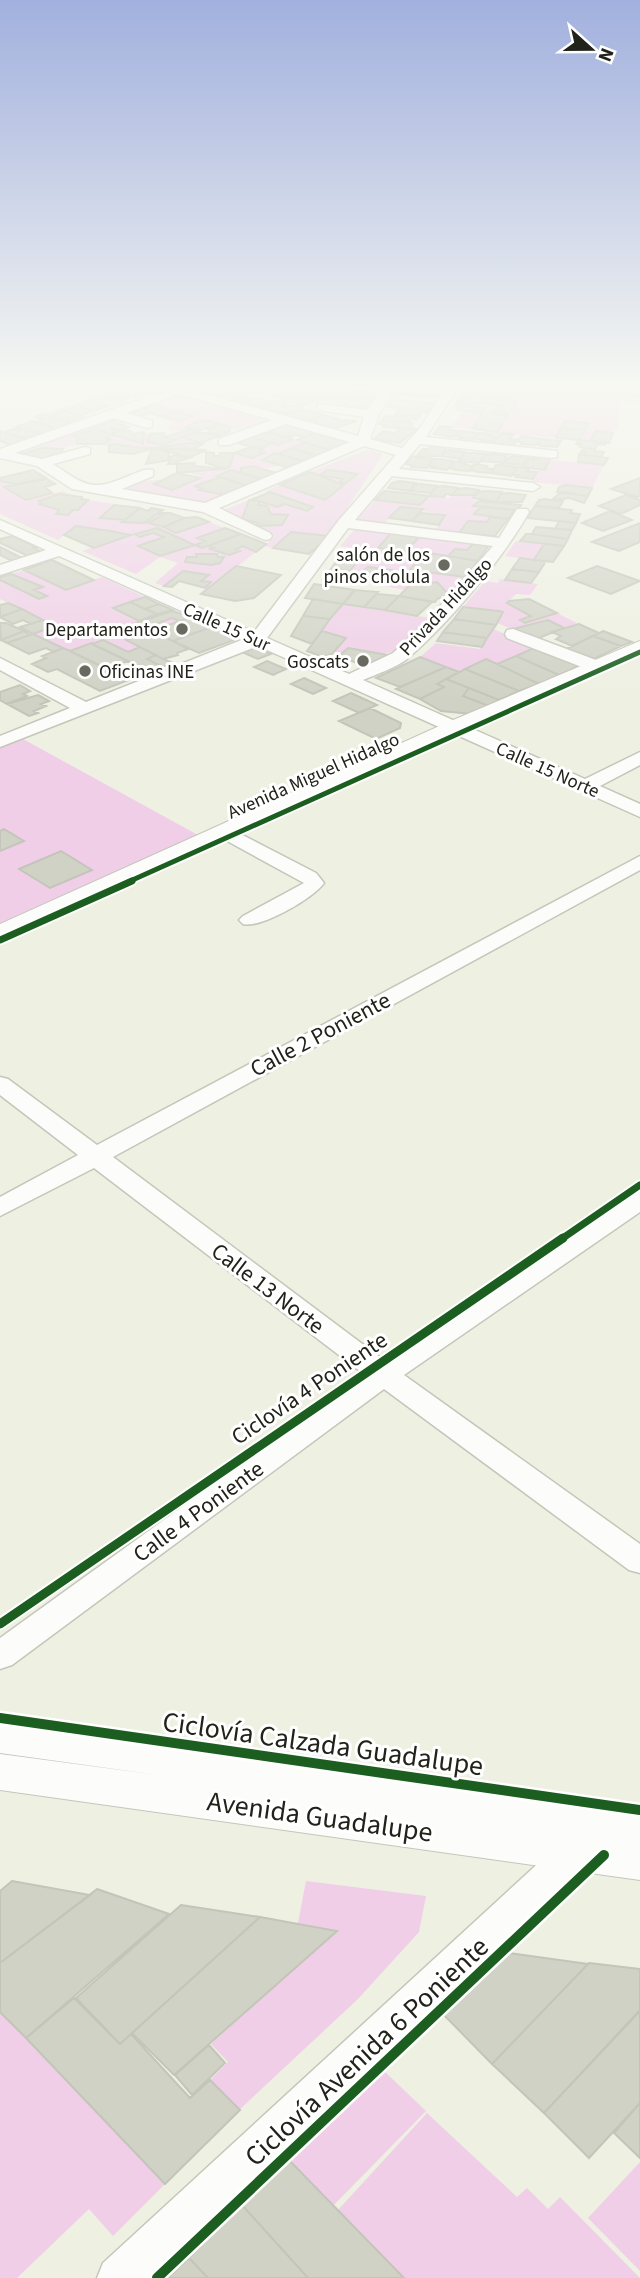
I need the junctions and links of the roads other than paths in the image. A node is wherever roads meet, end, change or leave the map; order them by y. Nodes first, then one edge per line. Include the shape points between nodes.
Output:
1 (91, 489) edge
2 (109, 489) edge
3 (251, 489) edge
4 (373, 489) edge
5 (102, 492) junction
6 (207, 508) junction
7 (522, 512) dead end
8 (344, 523) junction
9 (0, 524) edge
10 (265, 536) dead end
11 (504, 543) junction
12 (59, 551) junction
13 (0, 570) edge
14 (513, 634) dead end
15 (257, 640) junction
16 (640, 647) edge
17 (0, 663) edge
18 (598, 667) junction
19 (350, 680) junction
20 (84, 708) junction
21 (454, 728) junction
22 (0, 741) edge
23 (640, 758) edge
24 (586, 786) junction
25 (640, 811) edge
26 (225, 832) junction
27 (640, 862) edge
28 (250, 920) dead end
29 (0, 934) edge
30 (0, 1084) edge
31 (92, 1156) junction
32 (640, 1200) edge
33 (0, 1208) edge
34 (384, 1375) junction
35 (640, 1562) edge
36 (0, 1656) edge
37 (0, 1735) edge
38 (0, 1772) edge
39 (634, 1818) edge
40 (574, 1851) junction
41 (640, 1860) edge
42 (118, 2278) edge

1 - 5 street
2 - 5 street
3 - 6 street
4 - 8 street
5 - 6 street
6 - 10 street
7 - 11 street, Privada Hidalgo
8 - 11 street
8 - 15 street
9 - 12 street, Calle 15 Sur
11 - 19 street, Privada Hidalgo via 399,657
12 - 13 street
12 - 15 street, Calle 15 Sur
14 - 18 street
15 - 19 street, Calle 15 Sur
15 - 20 street
16 - 18 street, Avenida Miguel Hidalgo
17 - 20 street
18 - 21 street, Avenida Miguel Hidalgo
19 - 21 street, Calle 15 Sur
20 - 22 street
21 - 24 street, Calle 15 Norte
21 - 26 street, Avenida Miguel Hidalgo
23 - 24 street
24 - 25 street, Calle 15 Norte
26 - 28 street via 314,883
26 - 29 street, Avenida Miguel Hidalgo
27 - 31 street, Calle 2 Poniente
30 - 31 street, Calle 13 Norte
31 - 33 street, Calle 2 Poniente
31 - 34 street, Calle 13 Norte
32 - 34 street, Calle 4 Poniente
34 - 35 street, Calle 13 Norte
34 - 36 street, Calle 4 Poniente
37 - 39 street, Avenida Guadalupe
38 - 40 street, Avenida Guadalupe
39 - 40 street
40 - 41 street, Avenida Guadalupe
40 - 42 street

